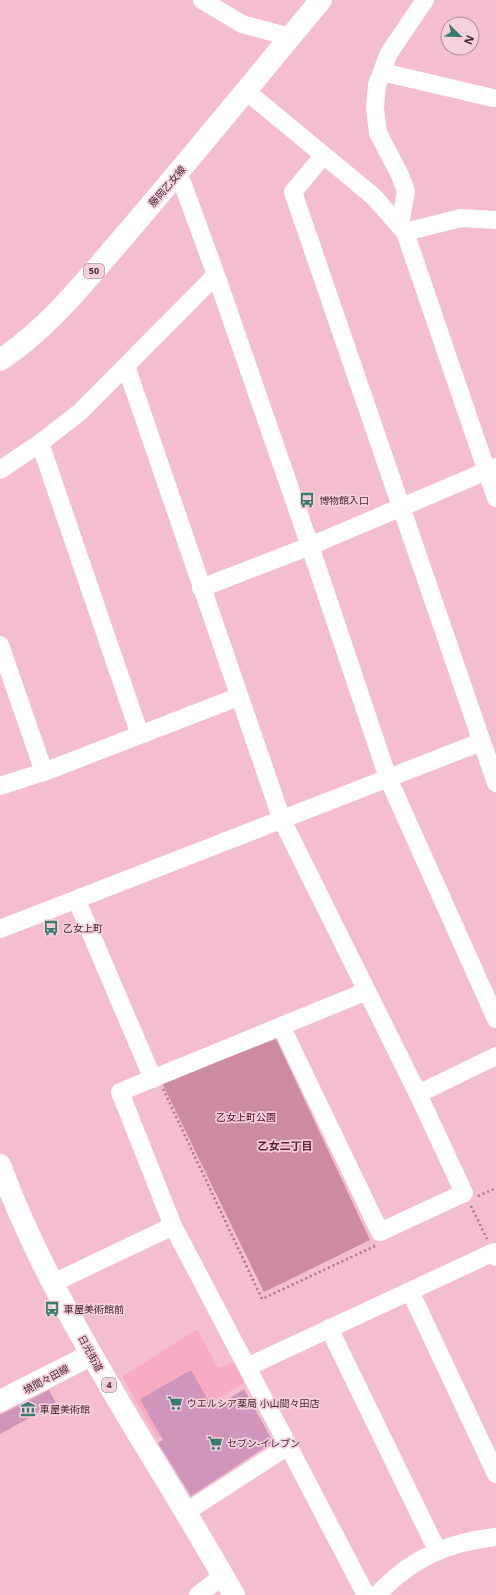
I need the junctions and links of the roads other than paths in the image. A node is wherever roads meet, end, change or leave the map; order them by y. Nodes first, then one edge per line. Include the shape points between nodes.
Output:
1 (202, 0) edge
2 (321, 0) edge
3 (426, 0) edge
4 (290, 37) junction
5 (382, 72) junction
6 (246, 91) junction
7 (493, 98) dead end
8 (323, 156) junction
9 (178, 174) junction
10 (496, 220) edge
11 (402, 229) junction
12 (216, 276) junction
13 (0, 360) edge
14 (126, 366) junction
15 (40, 443) junction
16 (0, 470) edge
17 (491, 470) edge
18 (496, 498) edge
19 (402, 507) junction
20 (310, 546) junction
21 (201, 588) junction
22 (0, 645) edge
23 (238, 697) junction
24 (140, 735) junction
25 (481, 742) junction
26 (44, 772) junction
27 (388, 778) junction
28 (496, 783) edge
29 (0, 786) edge
30 (282, 820) junction
31 (77, 901) junction
32 (0, 929) edge
33 (367, 991) junction
34 (496, 1019) edge
35 (281, 1026) junction
36 (496, 1056) edge
37 (155, 1078) junction
38 (418, 1094) junction
39 (0, 1165) edge
40 (173, 1226) junction
41 (495, 1255) edge
42 (53, 1283) junction
43 (410, 1291) junction
44 (329, 1328) junction
45 (91, 1355) junction
46 (247, 1366) junction
47 (0, 1402) edge
48 (288, 1446) junction
49 (496, 1474) edge
50 (186, 1512) junction
51 (496, 1537) edge
52 (437, 1550) junction
53 (223, 1576) junction
54 (198, 1595) edge
55 (234, 1595) edge
56 (366, 1595) edge
57 (378, 1595) edge

1 - 4 street via 242,24
2 - 4 main road, 藤岡乙女線 / 50
3 - 5 street via 389,53
4 - 6 main road, 藤岡乙女線 / 50
5 - 7 street
5 - 11 street via 377,85 375,108 378,133 406,191
6 - 8 street
6 - 9 main road, 藤岡乙女線 / 50
8 - 11 street via 372,196
8 - 19 street via 293,192
9 - 12 street
9 - 13 main road, 藤岡乙女線 / 50 via 57,313
10 - 11 street via 461,218
11 - 17 street
12 - 14 street
12 - 20 street
14 - 15 street via 80,412
14 - 21 street
15 - 16 street
15 - 24 street
17 - 18 street
17 - 19 street
19 - 20 street
19 - 25 street
20 - 21 street
20 - 27 street
21 - 23 street
22 - 26 street
23 - 24 street
23 - 30 street
24 - 26 street
25 - 27 street
25 - 28 street
26 - 29 street
27 - 30 street
27 - 34 street
30 - 31 street
30 - 33 street
31 - 32 street
31 - 37 street
33 - 35 street
33 - 38 street
35 - 37 street
35 - 38 street via 380,1232 467,1197
36 - 38 street
37 - 40 street via 120,1092
39 - 42 main road, 日光街道 / 4 via 13,1201
40 - 42 street
40 - 46 street
41 - 43 street
42 - 45 main road, 日光街道 / 4
43 - 44 street
43 - 49 street
44 - 46 street
44 - 52 street
45 - 47 main road, 境間々田線
45 - 50 main road, 日光街道 / 4
46 - 48 street
48 - 50 street
48 - 56 street
50 - 53 main road, 日光街道 / 4
51 - 52 street
52 - 57 street via 409,1567
53 - 54 street
53 - 55 main road, 日光街道 / 4

